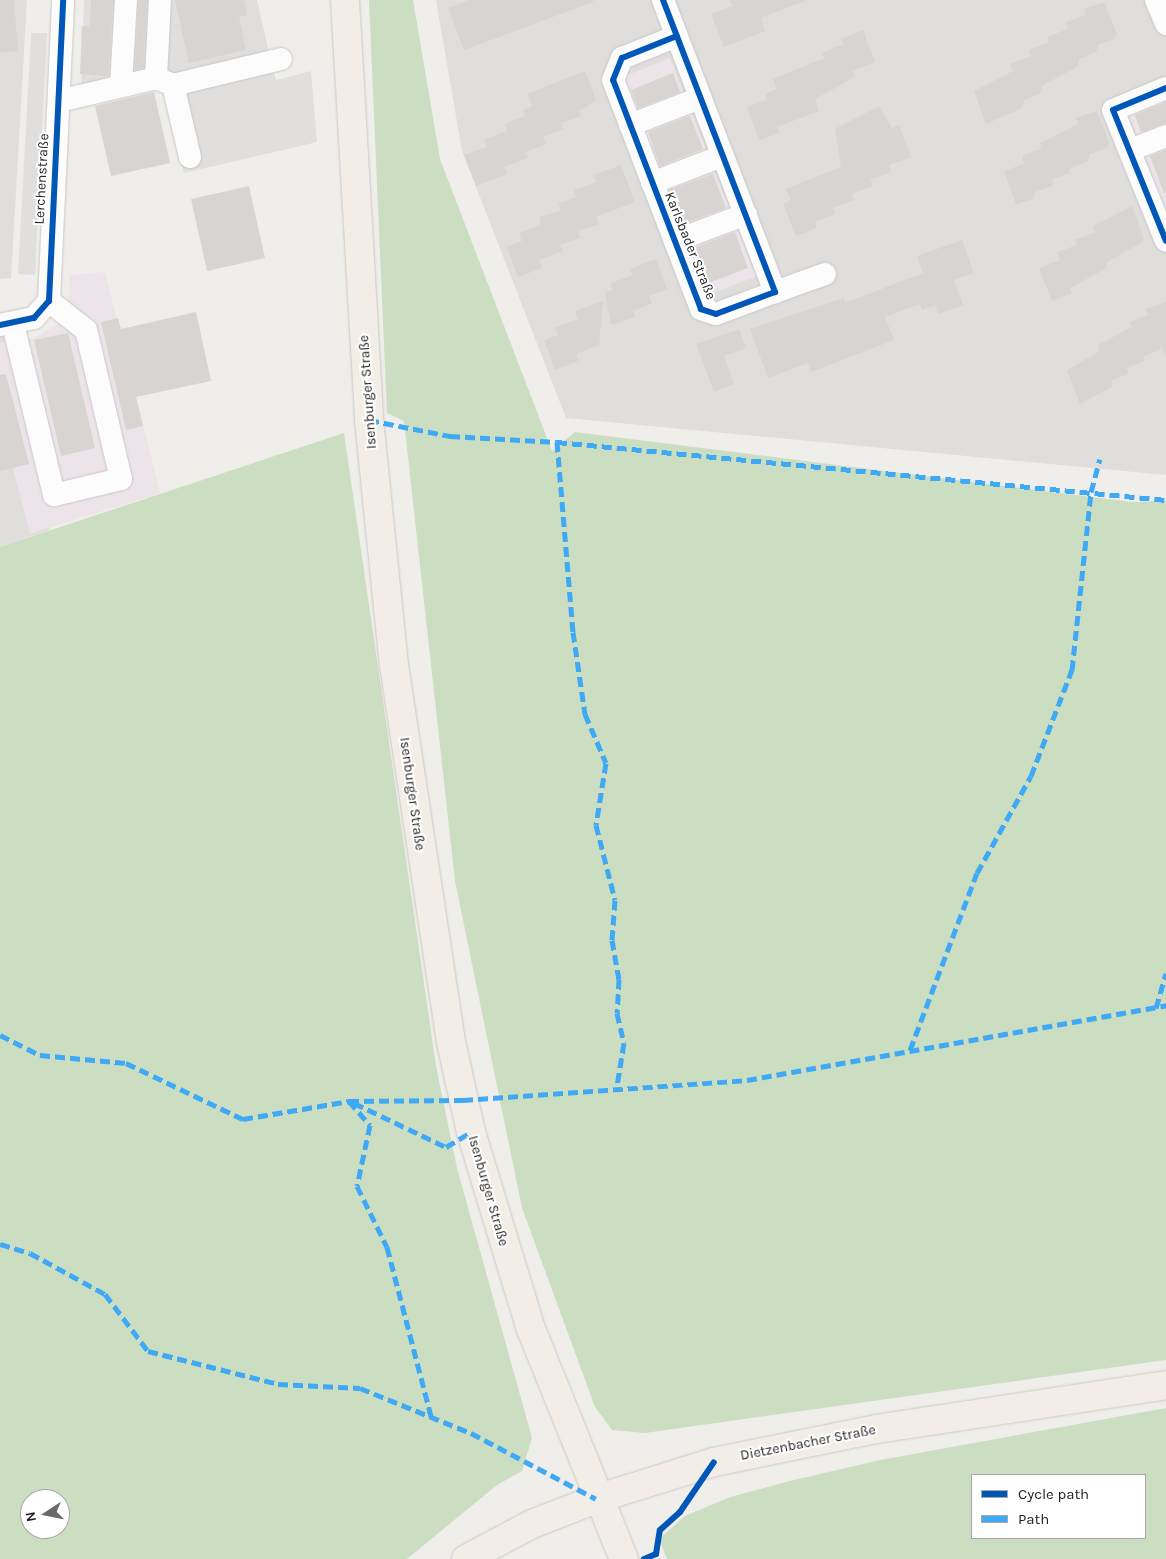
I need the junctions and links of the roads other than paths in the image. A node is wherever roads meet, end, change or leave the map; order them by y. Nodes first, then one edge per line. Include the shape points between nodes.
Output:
1 (63, 0) edge
2 (126, 0) edge
3 (160, 0) edge
4 (345, 0) edge
5 (663, 0) edge
6 (1156, 0) edge
7 (1166, 24) edge
8 (677, 36) junction
9 (281, 58) dead end
10 (165, 82) junction
11 (120, 86) junction
12 (1166, 88) edge
13 (700, 98) junction
14 (58, 101) junction
15 (630, 125) junction
16 (1166, 136) edge
17 (1130, 150) junction
18 (722, 156) junction
19 (190, 158) dead end
20 (652, 183) junction
21 (1160, 208) edge
22 (746, 214) junction
23 (675, 241) junction
24 (1166, 241) edge
25 (825, 274) dead end
26 (775, 292) junction
27 (49, 302) junction
28 (6, 324) edge
29 (1166, 1385) edge
30 (596, 1499) junction
31 (466, 1559) edge
32 (624, 1559) edge

1 - 14 street, Lerchenstraße
2 - 11 street
3 - 10 street
4 - 30 main road, Isenburger Straße via 369,420 394,665 428,906 457,1072 487,1190 531,1330
5 - 8 street
6 - 7 street
8 - 13 street
8 - 15 street, Karlsbader Straße via 630,54 616,65 613,80
9 - 10 street
10 - 11 street
10 - 19 street
11 - 14 street
12 - 17 street via 1113,110
13 - 15 street
13 - 18 street
14 - 27 street, Lerchenstraße
15 - 20 street, Karlsbader Straße
16 - 17 street
17 - 21 street
18 - 20 street
18 - 22 street
20 - 23 street, Karlsbader Straße
21 - 24 street
22 - 23 street
22 - 26 street
23 - 26 street, Karlsbader Straße via 705,313 716,314
25 - 26 street
27 - 28 street via 34,318
27 - 28 street via 86,330 121,479 54,495
29 - 30 main road, Dietzenbacher Straße via 812,1441 714,1462
30 - 31 main road, Dietzenbacher Straße via 532,1524
30 - 32 main road, Isenburger Straße

